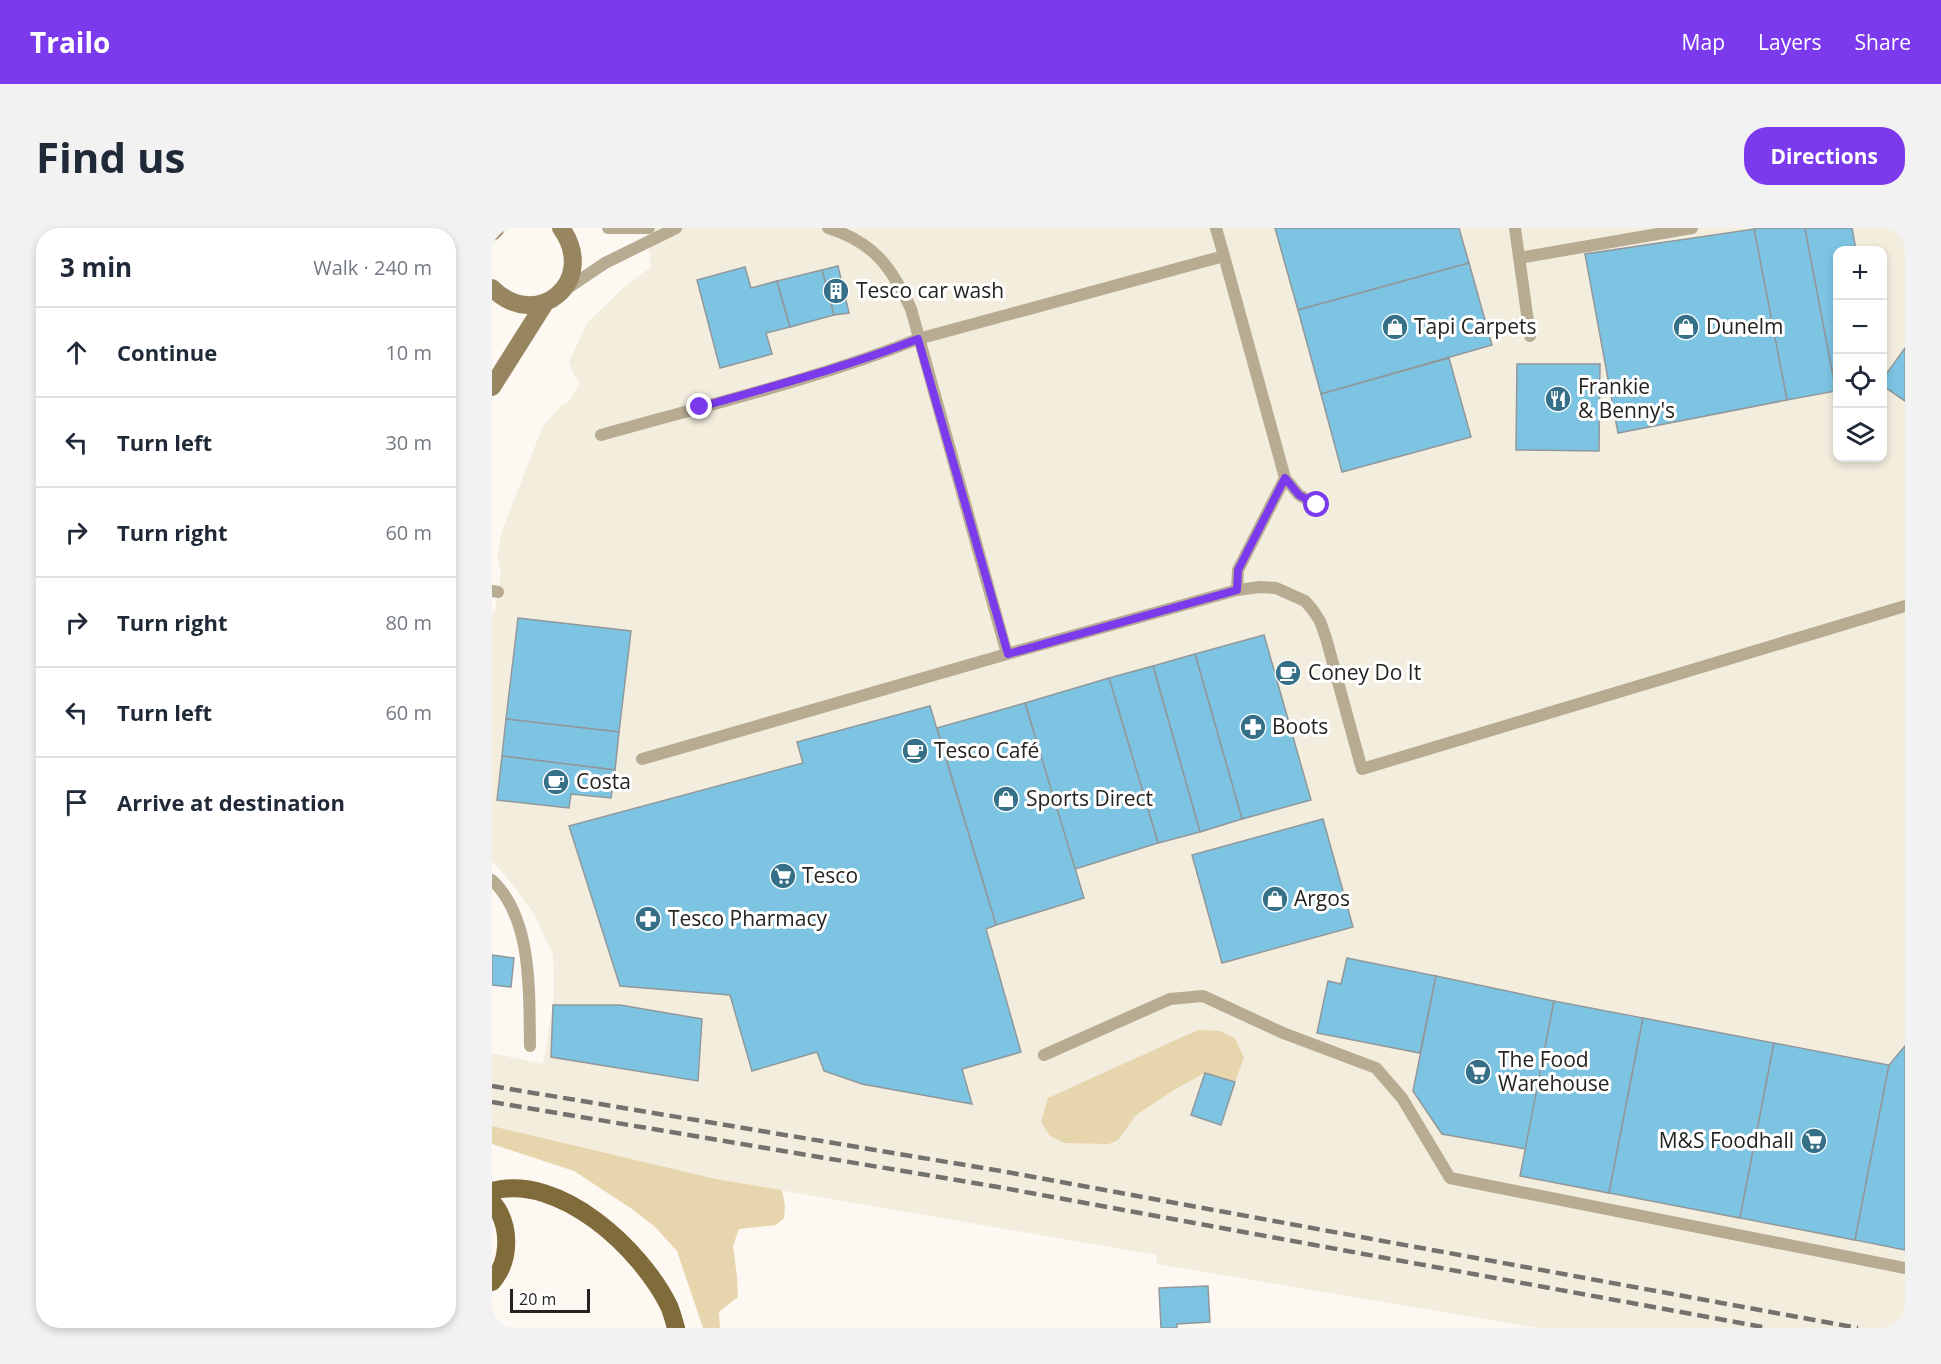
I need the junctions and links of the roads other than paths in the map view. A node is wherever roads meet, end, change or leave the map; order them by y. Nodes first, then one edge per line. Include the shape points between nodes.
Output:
1 (496, 228) edge
2 (561, 228) edge
3 (608, 228) edge
4 (650, 228) edge
5 (676, 228) edge
6 (828, 228) edge
7 (1216, 228) edge
8 (1515, 228) edge
9 (1692, 228) edge
10 (1901, 228) edge
11 (492, 232) edge
12 (1905, 232) edge
13 (1224, 256) junction
14 (1519, 258) junction
15 (492, 288) edge
16 (551, 299) junction
17 (1530, 336) dead end
18 (918, 339) junction
19 (492, 387) edge
20 (601, 435) dead end
21 (1285, 478) junction
22 (1317, 505) dead end
23 (1237, 590) junction
24 (1905, 606) edge
25 (1008, 654) junction
26 (642, 759) dead end
27 (492, 880) edge
28 (530, 1046) dead end
29 (1044, 1055) dead end
30 (492, 1191) edge
31 (492, 1202) edge
32 (1905, 1268) edge
33 (492, 1282) edge
34 (676, 1328) edge

1 - 11 main road
2 - 16 main road via 570,242 573,265 570,280
3 - 4 lane
5 - 16 lane via 605,263
6 - 18 lane via 859,241 883,260 910,309
7 - 13 lane
8 - 14 lane
9 - 14 lane
10 - 12 lane
13 - 18 lane
13 - 21 lane
14 - 17 lane
15 - 16 main road via 516,304 531,306
16 - 19 main road
18 - 20 lane via 812,376
18 - 25 lane
21 - 22 lane via 1299,495
21 - 23 lane via 1238,570
23 - 24 lane via 1276,588 1305,601 1312,609 1326,638 1361,767
23 - 25 lane
25 - 26 lane
27 - 28 lane via 515,912 524,949
29 - 32 lane via 1170,999 1203,996 1283,1033 1376,1068 1402,1098 1450,1178
30 - 34 main road via 522,1188 546,1193 603,1226 649,1275 669,1306
31 - 33 main road via 504,1222 507,1244 506,1256

